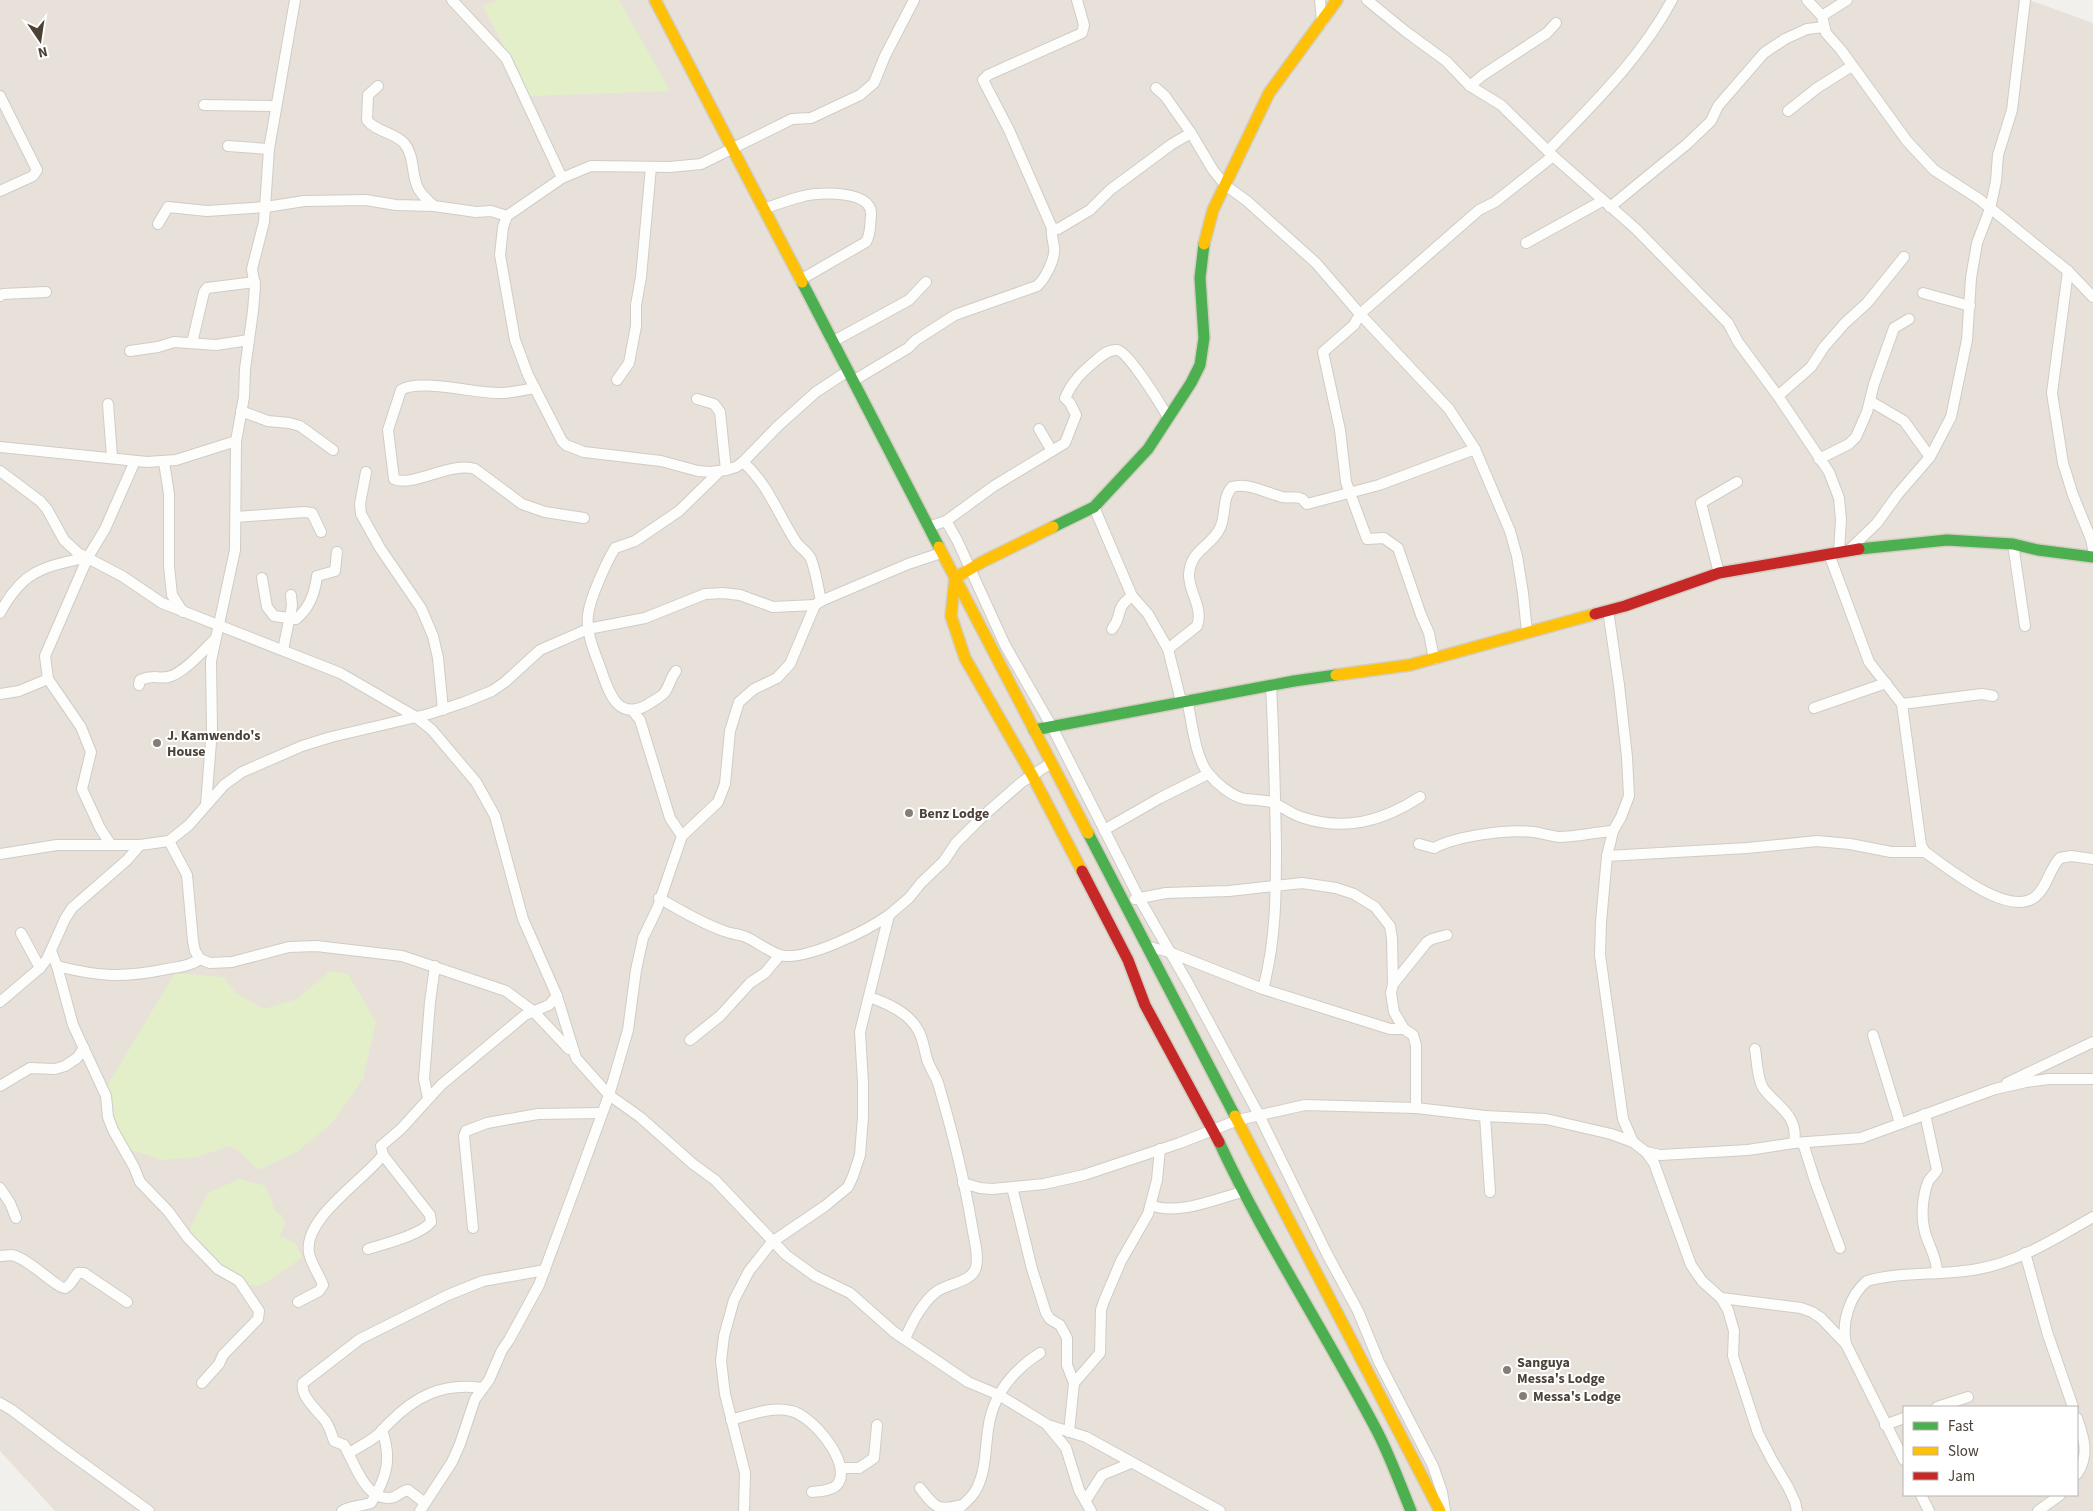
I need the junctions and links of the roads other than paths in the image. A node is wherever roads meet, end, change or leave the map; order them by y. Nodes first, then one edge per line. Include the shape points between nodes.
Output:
1 (295, 0) edge
2 (452, 0) edge
3 (655, 0) edge
4 (914, 0) edge
5 (1077, 0) edge
6 (1320, 0) edge
7 (1337, 0) edge
8 (1367, 0) edge
9 (1672, 0) edge
10 (1807, 0) edge
11 (1847, 0) edge
12 (2026, 0) edge
13 (1822, 16) junction
14 (1322, 22) junction
15 (1556, 23) dead end
16 (1824, 27) junction
17 (1852, 66) junction
18 (378, 86) dead end
19 (1470, 86) junction
20 (1156, 88) dead end
21 (0, 96) edge
22 (204, 105) dead end
23 (276, 106) junction
24 (1788, 111) dead end
25 (1191, 133) junction
26 (228, 146) dead end
27 (731, 148) junction
28 (269, 149) junction
29 (1551, 154) junction
30 (651, 167) junction
31 (562, 178) junction
32 (1225, 185) junction
33 (0, 191) edge
34 (1606, 204) junction
35 (434, 206) junction
36 (266, 207) junction
37 (763, 209) junction
38 (1990, 209) junction
39 (507, 216) junction
40 (158, 224) dead end
41 (1052, 228) junction
42 (1526, 243) dead end
43 (1904, 257) dead end
44 (2068, 271) junction
45 (800, 280) junction
46 (255, 282) junction
47 (926, 282) dead end
48 (46, 292) dead end
49 (1923, 293) dead end
50 (0, 296) edge
51 (2093, 297) edge
52 (1970, 306) junction
53 (1360, 314) junction
54 (1909, 319) dead end
55 (249, 340) junction
56 (832, 342) junction
57 (192, 343) junction
58 (130, 350) dead end
59 (850, 376) junction
60 (617, 380) dead end
61 (535, 388) junction
62 (1778, 396) junction
63 (697, 399) dead end
64 (1870, 401) junction
65 (108, 404) dead end
66 (241, 412) junction
67 (1168, 417) junction
68 (1039, 429) dead end
69 (236, 441) junction
70 (0, 447) edge
71 (1475, 448) junction
72 (333, 450) dead end
73 (1052, 451) junction
74 (112, 457) junction
75 (1930, 457) junction
76 (1819, 459) junction
77 (135, 461) junction
78 (164, 462) junction
79 (743, 462) junction
80 (0, 471) edge
81 (723, 471) junction
82 (366, 472) dead end
83 (1737, 482) dead end
84 (1349, 493) junction
85 (1094, 508) junction
86 (236, 516) junction
87 (584, 518) dead end
88 (946, 521) junction
89 (928, 527) junction
90 (321, 532) dead end
91 (2013, 544) junction
92 (2093, 549) edge
93 (337, 552) dead end
94 (1839, 552) junction
95 (941, 553) junction
96 (88, 557) junction
97 (2093, 557) edge
98 (970, 569) junction
99 (1719, 574) junction
100 (262, 578) dead end
101 (955, 578) junction
102 (291, 595) dead end
103 (1132, 596) junction
104 (818, 603) junction
105 (1608, 610) junction
106 (183, 612) junction
107 (0, 613) edge
108 (289, 618) junction
109 (2025, 626) dead end
110 (220, 627) junction
111 (588, 629) junction
112 (1112, 629) dead end
113 (1527, 632) junction
114 (215, 639) junction
115 (1168, 649) junction
116 (283, 650) junction
117 (1434, 659) junction
118 (676, 671) dead end
119 (48, 679) junction
120 (1886, 682) junction
121 (139, 685) dead end
122 (1271, 686) junction
123 (0, 694) edge
124 (1994, 696) dead end
125 (1184, 701) junction
126 (1902, 704) junction
127 (1814, 708) dead end
128 (443, 710) junction
129 (632, 710) junction
130 (416, 717) junction
131 (1052, 727) junction
132 (1034, 730) junction
133 (1051, 764) junction
134 (1208, 774) junction
135 (1032, 776) junction
136 (1420, 796) dead end
137 (1276, 804) junction
138 (206, 805) junction
139 (1104, 830) junction
140 (1613, 832) junction
141 (682, 836) junction
142 (169, 842) junction
143 (1419, 844) dead end
144 (111, 845) junction
145 (140, 845) junction
146 (1924, 852) junction
147 (0, 854) edge
148 (1607, 856) junction
149 (2093, 859) edge
150 (1276, 884) junction
151 (659, 898) junction
152 (1139, 898) junction
153 (1124, 903) junction
154 (889, 915) junction
155 (21, 933) dead end
156 (1447, 936) dead end
157 (1146, 946) junction
158 (51, 951) junction
159 (1169, 952) junction
160 (780, 955) junction
161 (200, 959) junction
162 (57, 966) junction
163 (435, 966) junction
164 (40, 968) junction
165 (1393, 984) junction
166 (1263, 989) junction
167 (557, 996) junction
168 (868, 997) junction
169 (0, 1002) edge
170 (533, 1011) junction
171 (1404, 1029) junction
172 (1873, 1035) dead end
173 (690, 1040) dead end
174 (2093, 1042) edge
175 (84, 1048) junction
176 (1755, 1049) dead end
177 (576, 1058) junction
178 (2093, 1079) edge
179 (0, 1086) edge
180 (1995, 1089) junction
181 (609, 1095) junction
182 (428, 1098) junction
183 (1416, 1108) junction
184 (601, 1113) junction
185 (1924, 1114) junction
186 (1258, 1115) junction
187 (1485, 1116) junction
188 (1238, 1120) junction
189 (1900, 1124) junction
190 (1213, 1130) junction
191 (1633, 1142) junction
192 (1799, 1143) junction
193 (1160, 1149) junction
194 (1646, 1152) junction
195 (383, 1155) junction
196 (963, 1183) junction
197 (1012, 1187) junction
198 (0, 1188) edge
199 (1242, 1192) junction
200 (1490, 1192) dead end
201 (1151, 1205) junction
202 (2093, 1217) edge
203 (16, 1218) dead end
204 (473, 1228) dead end
205 (772, 1242) junction
206 (1840, 1248) dead end
207 (368, 1249) dead end
208 (2025, 1253) junction
209 (0, 1256) edge
210 (544, 1270) junction
211 (1938, 1272) junction
212 (1721, 1298) junction
213 (127, 1302) dead end
214 (298, 1302) dead end
215 (905, 1339) junction
216 (1846, 1344) junction
217 (1040, 1353) dead end
218 (202, 1383) dead end
219 (1074, 1383) junction
220 (482, 1388) junction
221 (999, 1395) junction
222 (1968, 1397) dead end
223 (0, 1403) edge
224 (1940, 1406) edge
225 (2073, 1406) edge
226 (1903, 1418) edge
227 (731, 1420) junction
228 (2078, 1421) edge
229 (877, 1425) dead end
230 (1048, 1425) junction
231 (1885, 1425) junction
232 (382, 1430) junction
233 (1069, 1432) junction
234 (349, 1453) junction
235 (1903, 1458) edge
236 (1131, 1463) junction
237 (841, 1468) junction
238 (2078, 1472) edge
239 (920, 1488) dead end
240 (812, 1492) dead end
241 (377, 1494) junction
242 (1921, 1496) edge
243 (2059, 1496) edge
244 (1086, 1500) junction
245 (423, 1507) edge
246 (960, 1508) edge
247 (149, 1511) edge
248 (342, 1511) edge
249 (744, 1511) edge
250 (1091, 1511) edge
251 (1220, 1511) edge
252 (1411, 1511) edge
253 (1440, 1511) edge
254 (1445, 1511) edge
255 (1797, 1511) edge
256 (1928, 1511) edge
257 (2038, 1511) edge

1 - 23 street
2 - 31 street via 506,58
3 - 27 main road
4 - 27 street via 869,88 811,118 792,119
5 - 41 street via 1084,25 1082,33 984,78
6 - 14 street
7 - 14 main road
8 - 19 street via 1446,61
9 - 29 street via 1641,50
10 - 13 street
11 - 13 street
12 - 38 street via 2012,110 1998,155
13 - 16 street
14 - 32 main road via 1269,93
15 - 19 street via 1547,33
16 - 17 street
16 - 34 street via 1807,29 1764,53 1718,106 1705,127
17 - 24 street
17 - 38 street via 1907,142 1934,170
18 - 35 street via 368,95 367,120 404,144 417,186
19 - 29 street via 1500,105
20 - 25 street
21 - 33 street via 37,170 33,176
22 - 23 street
23 - 28 street
25 - 32 street
25 - 41 street via 1110,190 1090,210 1058,229
26 - 28 street
27 - 30 street via 701,164
27 - 37 main road
28 - 36 street
29 - 34 street
29 - 53 street via 1495,202 1480,210
30 - 31 street via 591,166
30 - 60 street via 636,326 629,363
31 - 39 street
32 - 53 street via 1316,264
32 - 67 main road via 1205,238 1200,278 1204,338 1200,365
34 - 42 street
34 - 62 street via 1636,229 1728,323
35 - 36 street via 347,200 304,201
35 - 39 street via 491,211
36 - 40 street via 206,211 168,207
36 - 46 street via 252,269
37 - 45 main road
37 - 45 street via 805,195 828,194 845,194 870,205 866,242
38 - 44 street
38 - 52 street via 1977,243
39 - 61 street via 501,243 502,266 515,340
41 - 59 street via 1055,249 1045,278 1037,286 955,315 908,348
43 - 62 street via 1867,304 1824,347 1811,367
44 - 51 street
44 - 92 street via 2052,393 2063,463
45 - 56 main road
46 - 55 street
46 - 57 street via 207,288
47 - 56 street via 909,300
48 - 50 street
49 - 52 street
52 - 75 street via 1966,348 1951,417
53 - 71 street via 1449,408
53 - 84 street via 1354,325 1323,352 1340,430
54 - 64 street via 1894,328
55 - 57 street via 216,345
55 - 66 street
56 - 59 main road
57 - 58 street via 174,342
59 - 79 street via 821,388
59 - 89 main road
61 - 81 street via 566,445 584,452 661,461 698,471
61 - 87 street via 500,394 406,386 401,390 388,430 394,479 402,481 469,467 522,504 545,512
62 - 76 street
63 - 81 street via 714,404 720,412
64 - 75 street via 1904,421
64 - 76 street via 1852,441
65 - 74 street
66 - 69 street
66 - 72 street via 268,421 300,426
67 - 73 street via 1122,351 1115,349 1077,377 1066,398 1076,415 1065,443
67 - 85 main road via 1148,448
68 - 73 street
69 - 78 street
69 - 86 street
70 - 74 street
71 - 84 street
71 - 113 street via 1517,556
73 - 88 street via 994,486
74 - 77 street
75 - 94 street via 1877,523
76 - 94 street via 1829,472 1839,498
77 - 78 street
77 - 96 street via 105,529
78 - 106 street via 169,494 172,595
79 - 81 street
79 - 104 street via 767,488 787,528 810,558
80 - 96 street via 40,501 71,548
81 - 111 street via 673,515 635,541 615,548 590,604
82 - 128 street via 361,514 421,608 433,636
83 - 99 street via 1701,503
84 - 115 street via 1307,504 1294,496 1286,498 1248,487 1232,487 1226,497 1220,529 1195,554 1190,567 1198,626
84 - 117 street via 1367,538 1384,538 1398,548 1429,633
85 - 98 main road
85 - 103 street
86 - 90 street via 312,513
86 - 110 street via 234,550
88 - 89 street
88 - 98 street
89 - 95 main road
91 - 94 main road via 1947,540
91 - 97 main road
91 - 109 street
93 - 108 street via 334,571 317,576 315,591 305,612 296,619
94 - 99 main road
94 - 120 street via 1869,662
95 - 101 main road
95 - 104 street
96 - 106 street via 162,603
96 - 107 street via 42,568 18,584
96 - 119 street via 45,656
98 - 101 main road
98 - 131 street via 1005,645
99 - 105 main road
100 - 108 street via 267,607 274,616
101 - 132 main road
101 - 135 main road via 951,616 965,658
102 - 108 street
103 - 112 street via 1122,603
103 - 115 street via 1148,614
104 - 111 street via 773,607 740,595 705,594 645,618
104 - 141 street via 790,664 777,678 754,689 738,702 718,802
105 - 113 main road
105 - 140 street via 1630,782 1629,796
106 - 110 street
108 - 116 street
110 - 114 street
110 - 116 street
111 - 128 street via 540,650 492,691
111 - 129 street via 613,700 622,708
113 - 117 main road
114 - 121 street via 183,669 168,677 150,675 140,680
114 - 138 street
115 - 125 street
116 - 130 street via 356,682
117 - 122 main road via 1379,671
118 - 129 street via 665,692
119 - 123 street via 19,691
119 - 144 street via 81,727 91,752 82,790
120 - 126 street
120 - 127 street
122 - 125 main road
122 - 137 street
124 - 126 street via 1982,694
125 - 131 main road
125 - 134 street via 1201,764
126 - 146 street
128 - 130 street
129 - 141 street via 640,720 670,818
130 - 138 street via 331,737 280,754 238,775
130 - 167 street via 462,764 490,808 502,838 523,920
131 - 132 main road
131 - 139 street
132 - 133 main road
133 - 135 street
133 - 153 main road
134 - 137 street via 1243,798
134 - 139 street
135 - 154 street via 982,816 944,861
135 - 190 main road via 1128,960 1145,1005
136 - 137 street via 1379,818 1338,825 1300,817
137 - 150 street
138 - 142 street
139 - 152 street
140 - 143 street via 1561,837 1530,831 1484,834 1434,848
140 - 148 street
141 - 151 street
142 - 145 street
142 - 161 street via 187,875 193,941
144 - 145 street
144 - 147 street via 58,845
145 - 158 street via 72,908
146 - 148 street via 1891,852 1817,841
146 - 149 street via 1964,881 2002,899 2023,901 2038,894 2060,858
148 - 191 street via 1600,955 1623,1119
150 - 152 street via 1229,891 1166,892
150 - 165 street via 1302,883 1336,888 1354,894 1374,908 1390,926
150 - 166 street via 1273,944
151 - 160 street via 694,918 725,932 746,937
151 - 181 street via 643,938 628,1030
152 - 153 street
152 - 159 street
153 - 157 main road
154 - 160 street via 835,944 804,953
154 - 168 street
155 - 164 street
156 - 165 street via 1427,942
157 - 159 street
157 - 188 main road
158 - 162 street
158 - 164 street
159 - 166 street
159 - 186 street
160 - 173 street via 766,973 750,983 720,1016
161 - 162 street via 182,966 124,976 98,976
161 - 163 street via 232,962 289,947 316,946 385,953
162 - 175 street via 73,1025
163 - 170 street via 506,991
163 - 182 street via 424,1080
164 - 169 street
165 - 171 street via 1394,1012
166 - 171 street via 1390,1029
167 - 170 street via 549,1005
167 - 177 street
168 - 196 street via 896,1009 919,1031 937,1080
168 - 205 street via 860,1032 863,1117 860,1155 854,1176 848,1186 825,1206
170 - 177 street
170 - 182 street
171 - 183 street via 1413,1035 1416,1045
172 - 189 street
174 - 180 street
175 - 179 street via 65,1066 30,1068
175 - 218 street via 106,1096 113,1130 144,1188 218,1269 239,1281 260,1311 258,1319 223,1355
176 - 192 street via 1762,1086 1790,1118
177 - 181 street
178 - 180 street via 2049,1079
180 - 185 street
181 - 184 street
181 - 205 street via 714,1180
182 - 195 street via 381,1146
183 - 186 street via 1305,1105
183 - 187 street
184 - 204 street via 538,1114 487,1123 466,1131
184 - 210 street
185 - 189 street
185 - 211 street via 1937,1170 1929,1180 1923,1200 1924,1228 1937,1260
186 - 188 street
186 - 254 street via 1358,1311 1379,1362 1432,1466
187 - 191 street via 1552,1121
187 - 200 street
188 - 190 street
188 - 253 main road
189 - 192 street via 1861,1138
190 - 193 street
190 - 199 main road
191 - 194 street
192 - 194 street via 1660,1156
192 - 206 street
193 - 197 street via 1084,1175
193 - 201 street
194 - 212 street via 1654,1163 1691,1265 1702,1281
195 - 207 street via 430,1215 431,1222 402,1238
195 - 214 street via 313,1230 309,1251 322,1285 319,1291
196 - 197 street via 980,1188
196 - 215 street via 976,1251 974,1274 935,1293 923,1305
197 - 219 street via 1046,1313 1060,1325 1067,1338 1067,1365
198 - 203 street
199 - 201 street via 1182,1208
199 - 252 main road via 1378,1433
201 - 219 street via 1104,1301 1100,1353
202 - 208 street
205 - 215 street via 802,1268 850,1293
205 - 227 street via 745,1278 734,1300 724,1336 721,1361
208 - 211 street via 1979,1269
208 - 225 street
209 - 213 street via 13,1255 30,1263 59,1287 69,1287 78,1274 84,1273
210 - 220 street via 494,1371
210 - 234 street via 482,1281 448,1295 360,1338 303,1383 304,1392 316,1412 323,1417 334,1441 344,1445
211 - 216 street via 1867,1281 1858,1288 1844,1323
212 - 216 street via 1812,1312
212 - 255 street via 1734,1331 1733,1356 1758,1433 1788,1487
215 - 221 street via 968,1382
216 - 231 street
217 - 221 street via 1009,1378
219 - 233 street
220 - 232 street via 450,1387 433,1392 398,1414
220 - 245 street via 452,1462
221 - 230 street
221 - 246 street via 988,1430 985,1461 977,1488
222 - 224 street
223 - 247 street
226 - 231 street
227 - 237 street via 773,1410 797,1412 826,1440
227 - 249 street via 744,1464
228 - 238 street via 2085,1441 2085,1456
229 - 237 street via 874,1458 859,1468
230 - 233 street
230 - 244 street via 1066,1448 1079,1490
231 - 235 street
232 - 234 street
232 - 241 street via 388,1456 387,1470
233 - 236 street
234 - 241 street via 356,1473
236 - 244 street via 1102,1476
236 - 251 street
237 - 240 street via 841,1478 836,1486
239 - 246 street via 941,1509
241 - 245 street via 395,1497 408,1490
241 - 248 street via 372,1503
242 - 256 street
243 - 257 street
244 - 250 street

